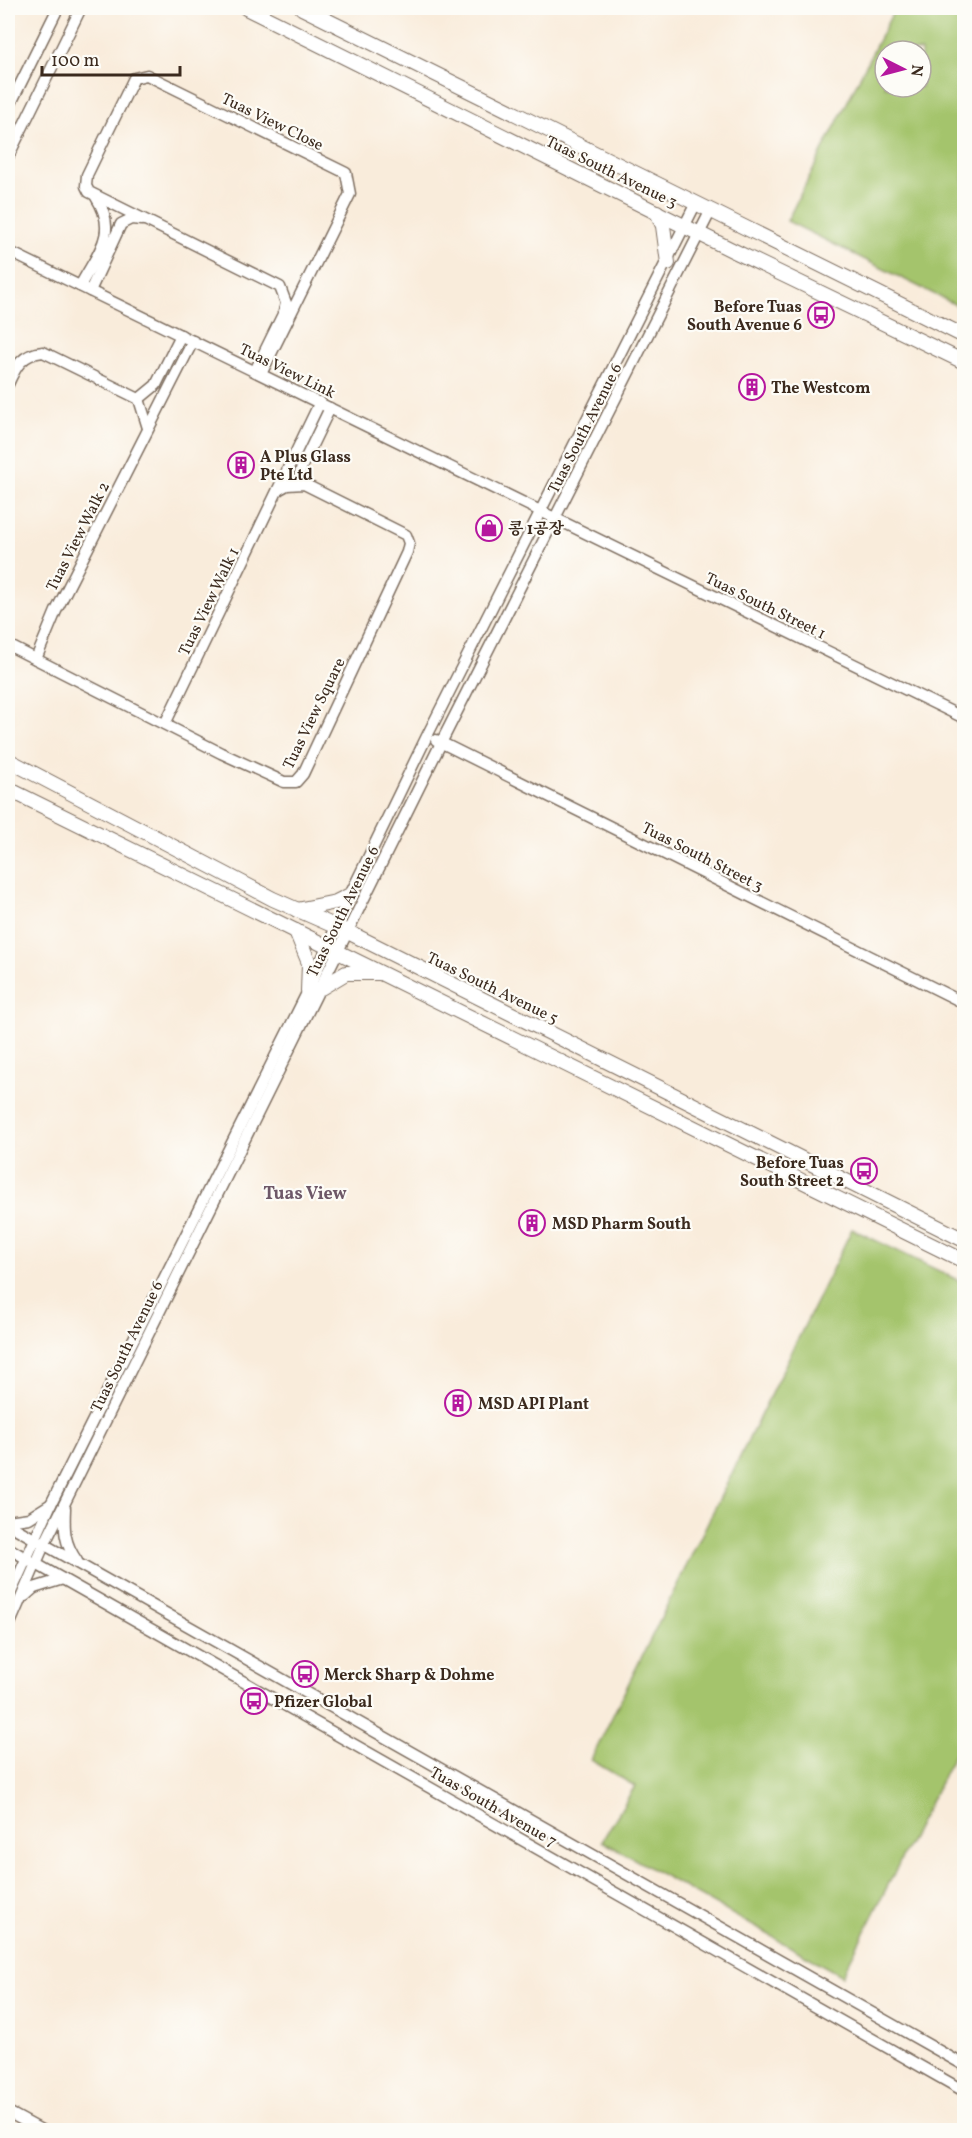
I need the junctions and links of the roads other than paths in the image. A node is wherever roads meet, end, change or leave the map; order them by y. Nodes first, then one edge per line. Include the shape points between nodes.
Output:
1 (58, 8) edge
2 (81, 8) edge
3 (246, 8) edge
4 (302, 8) edge
5 (8, 109) edge
6 (8, 157) edge
7 (94, 195) junction
8 (696, 203) junction
9 (711, 210) junction
10 (657, 212) junction
11 (145, 220) junction
12 (686, 226) junction
13 (700, 233) junction
14 (8, 251) edge
15 (668, 263) junction
16 (307, 281) junction
17 (280, 287) junction
18 (85, 288) junction
19 (181, 335) junction
20 (964, 336) edge
21 (193, 340) junction
22 (964, 362) edge
23 (258, 372) junction
24 (8, 384) edge
25 (139, 399) junction
26 (320, 402) junction
27 (330, 408) junction
28 (148, 428) junction
29 (304, 484) junction
30 (278, 490) junction
31 (542, 511) junction
32 (556, 517) junction
33 (8, 645) edge
34 (36, 659) junction
35 (964, 718) edge
36 (165, 724) junction
37 (427, 736) junction
38 (441, 743) junction
39 (8, 760) edge
40 (8, 789) edge
41 (350, 895) junction
42 (297, 910) junction
43 (342, 930) junction
44 (296, 931) junction
45 (334, 949) junction
46 (384, 973) junction
47 (315, 989) junction
48 (964, 1003) edge
49 (964, 1240) edge
50 (964, 1261) edge
51 (51, 1504) junction
52 (65, 1505) junction
53 (8, 1522) edge
54 (34, 1539) junction
55 (44, 1545) junction
56 (8, 1548) edge
57 (26, 1558) junction
58 (37, 1564) junction
59 (80, 1565) junction
60 (8, 1568) edge
61 (63, 1579) junction
62 (9, 1596) edge
63 (22, 1598) junction
64 (8, 1628) edge
65 (964, 2065) edge
66 (964, 2091) edge
67 (8, 2112) edge
68 (41, 2130) edge

1 - 5 street
2 - 6 street
3 - 10 main road, Tuas South Avenue 3
4 - 8 main road, Tuas South Avenue 3
7 - 11 street
7 - 16 street, Tuas View Close via 86,186 87,175 134,78 147,75 346,173 350,194
7 - 18 street, Tuas View Close via 105,212 107,234
8 - 9 main road, Tuas South Avenue 3
8 - 12 street, Tuas South Avenue 6
9 - 13 street, Tuas South Avenue 6
9 - 20 main road, Tuas South Avenue 3
10 - 12 main road, Tuas South Avenue 3
10 - 15 main road
11 - 17 street
11 - 18 street via 131,219 121,224
12 - 13 main road, Tuas South Avenue 3
12 - 15 street, Tuas South Avenue 6
13 - 22 main road, Tuas South Avenue 3
13 - 32 street, Tuas South Avenue 6
14 - 18 street, Tuas View Link
15 - 31 street, Tuas South Avenue 6
16 - 17 street via 294,288
16 - 23 street, Tuas View Close
17 - 23 street via 286,303 284,312
18 - 19 street, Tuas View Link
19 - 21 street, Tuas View Link
19 - 25 street via 156,385
21 - 23 street, Tuas View Link
21 - 28 street, Tuas View Walk 2
23 - 26 street, Tuas View Link
24 - 25 street via 18,363 29,353 43,352
25 - 28 street
26 - 27 street, Tuas View Link
26 - 30 street, Tuas View Walk 1
27 - 29 street via 302,466
27 - 31 street, Tuas View Link
28 - 34 street, Tuas View Walk 2
29 - 30 street
29 - 36 street, Tuas View Square via 406,535 409,543 303,774 296,782 284,782
30 - 36 street, Tuas View Walk 1
31 - 32 street, Tuas View Link
31 - 37 street, Tuas South Avenue 6
32 - 35 street, Tuas South Street 1
32 - 38 street, Tuas South Avenue 6
33 - 34 street, Tuas View Square
34 - 36 street, Tuas View Square
37 - 38 street, Tuas South Street 3
37 - 41 street, Tuas South Avenue 6
38 - 43 street, Tuas South Avenue 6
38 - 48 street, Tuas South Street 3
39 - 42 main road, Tuas South Avenue 5
40 - 44 main road
41 - 42 main road
41 - 43 street, Tuas South Avenue 6
42 - 43 main road, Tuas South Avenue 5
43 - 45 street, Tuas South Avenue 6
43 - 49 main road, Tuas South Avenue 5
44 - 45 main road
44 - 47 main road
45 - 46 main road
45 - 47 street, Tuas South Avenue 6
46 - 47 main road via 346,973
46 - 50 main road
47 - 51 street, Tuas South Avenue 6
47 - 52 street, Tuas South Avenue 6
51 - 53 street via 29,1518
51 - 54 street, Tuas South Avenue 6
52 - 55 street, Tuas South Avenue 6
52 - 59 street via 64,1538
53 - 54 street, Tuas South Avenue 7
54 - 55 street, Tuas South Avenue 7
54 - 57 street, Tuas South Avenue 6
55 - 58 street, Tuas South Avenue 6
55 - 59 street, Tuas South Avenue 7
56 - 57 street, Tuas South Avenue 7
57 - 58 street, Tuas South Avenue 7
57 - 62 street, Tuas South Avenue 6
58 - 61 street, Tuas South Avenue 7
58 - 63 street, Tuas South Avenue 6
59 - 65 street, Tuas South Avenue 7
60 - 62 street
61 - 63 street via 34,1588
61 - 66 street, Tuas South Avenue 7
63 - 64 street, Tuas South Avenue 6
67 - 68 street

